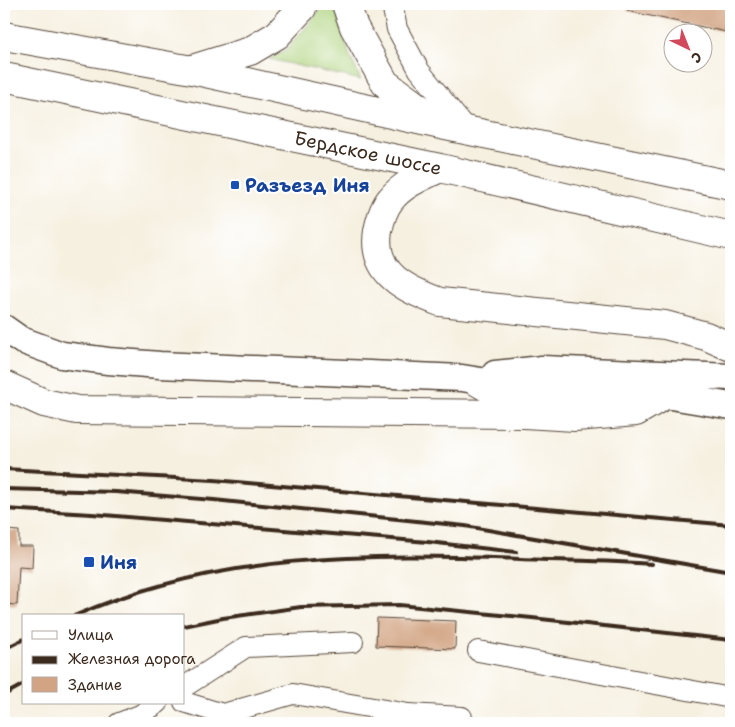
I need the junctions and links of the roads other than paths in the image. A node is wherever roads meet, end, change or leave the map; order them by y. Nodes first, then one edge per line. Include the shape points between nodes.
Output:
1 (303, 4) edge
2 (346, 4) edge
3 (392, 4) edge
4 (4, 36) edge
5 (192, 70) junction
6 (4, 77) edge
7 (454, 127) junction
8 (440, 168) junction
9 (731, 185) edge
10 (731, 236) edge
11 (4, 328) edge
12 (731, 347) edge
13 (731, 377) edge
14 (462, 378) junction
15 (4, 385) edge
16 (665, 395) junction
17 (731, 406) edge
18 (524, 414) junction
19 (353, 642) dead end
20 (478, 651) dead end
21 (185, 686) edge
22 (731, 698) edge
23 (185, 702) edge
24 (156, 704) edge
25 (462, 717) dead end
26 (119, 723) edge

1 - 5 highway via 277,34 250,51
2 - 7 highway via 354,27 385,83
3 - 7 street via 397,29
4 - 5 highway
5 - 7 highway
6 - 8 highway, Бердское шоссе
7 - 9 highway
8 - 10 highway, Бердское шоссе
8 - 12 highway via 409,183 389,200 379,223 376,241 380,258 388,274 402,286 440,302 665,325 706,336
11 - 14 main road via 21,340 62,355 160,365
13 - 14 main road via 542,369
14 - 16 main road via 542,391
14 - 18 street
15 - 18 highway via 44,403 77,410
16 - 17 main road
16 - 18 highway via 636,412 575,417
19 - 21 street via 246,647
20 - 22 street
23 - 25 street via 224,714 293,694 408,714
24 - 26 street

